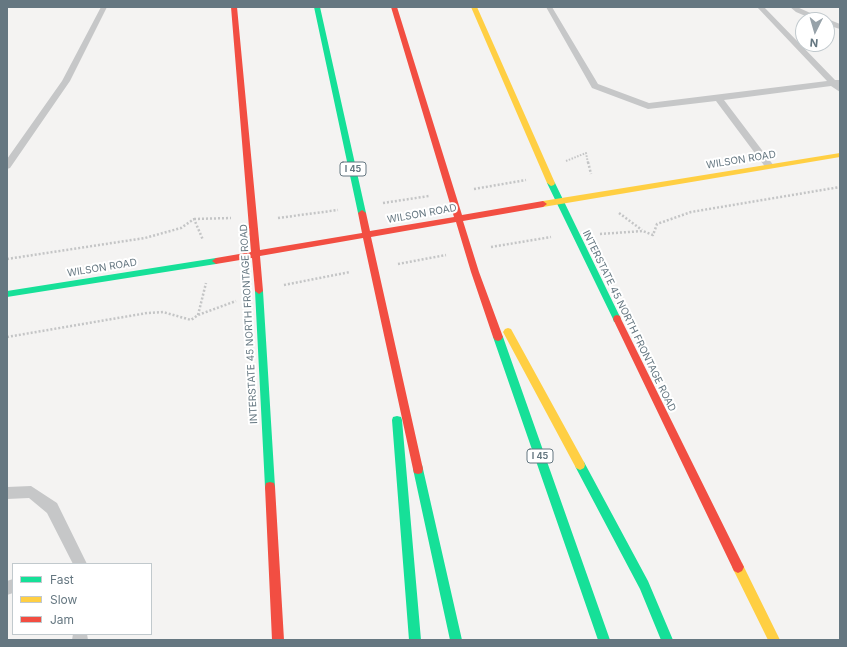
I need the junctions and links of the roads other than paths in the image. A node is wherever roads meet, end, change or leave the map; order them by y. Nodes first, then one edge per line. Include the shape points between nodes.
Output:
1 (104, 7) edge
2 (234, 7) edge
3 (318, 7) edge
4 (394, 7) edge
5 (474, 7) edge
6 (549, 7) edge
7 (760, 7) edge
8 (837, 83) edge
9 (840, 90) edge
10 (718, 98) junction
11 (840, 155) edge
12 (7, 166) edge
13 (770, 166) junction
14 (559, 201) junction
15 (257, 254) junction
16 (475, 272) junction
17 (7, 294) edge
18 (390, 332) junction
19 (7, 493) edge
20 (80, 563) edge
21 (278, 640) edge
22 (415, 640) edge
23 (456, 640) edge
24 (604, 640) edge
25 (667, 640) edge
26 (774, 640) edge

1 - 12 lane via 66,81
2 - 15 main road, INTERSTATE 45 NORTH FRONTAGE ROAD
3 - 18 main road, I 45
4 - 16 main road, I 45
5 - 14 main road, INTERSTATE 45 NORTH FRONTAGE ROAD
6 - 10 lane via 595,86 648,106
7 - 8 lane
8 - 9 lane
8 - 10 lane
10 - 13 lane
11 - 13 main road, WILSON ROAD
13 - 14 main road, WILSON ROAD
14 - 15 main road, WILSON ROAD
14 - 26 main road, INTERSTATE 45 NORTH FRONTAGE ROAD
15 - 17 main road, WILSON ROAD
15 - 21 main road, INTERSTATE 45 NORTH FRONTAGE ROAD
16 - 24 main road, I 45
16 - 25 main road via 644,585
18 - 22 main road
18 - 23 main road, I 45
19 - 20 lane via 32,492 52,508

